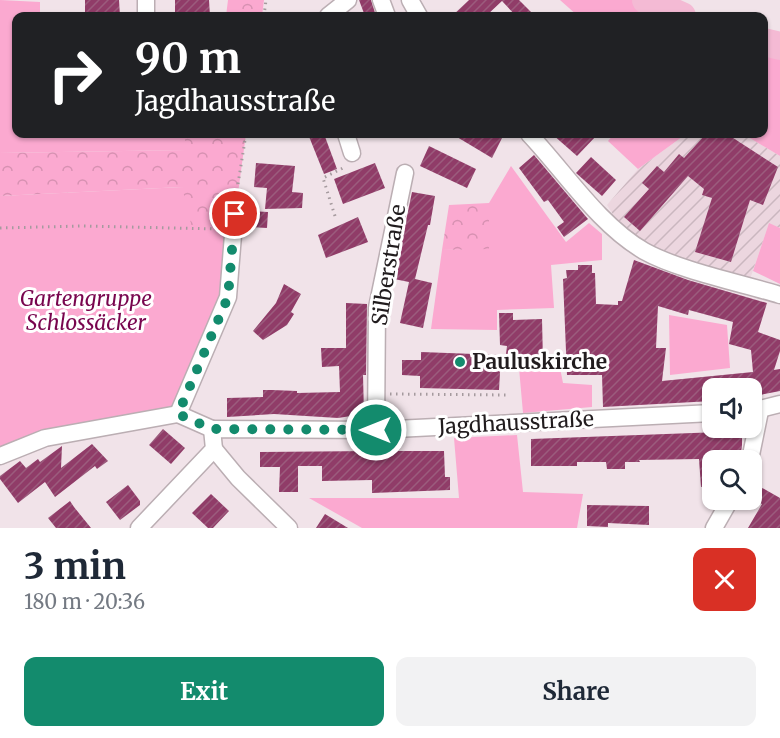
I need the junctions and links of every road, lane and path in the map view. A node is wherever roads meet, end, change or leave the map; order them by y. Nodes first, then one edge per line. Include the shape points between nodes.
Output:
1 (348, 0) edge
2 (333, 12) edge
3 (245, 138) edge
4 (347, 138) edge
5 (533, 138) edge
6 (352, 153) joint
7 (405, 173) dead end
8 (236, 198) joint
9 (335, 216) dead end
10 (0, 228) edge
11 (233, 230) junction
12 (780, 295) edge
13 (376, 394) junction
14 (508, 395) dead end
15 (780, 404) edge
16 (762, 409) edge
17 (178, 414) junction
18 (702, 414) edge
19 (212, 429) junction
20 (376, 430) junction
21 (214, 449) junction
22 (0, 456) edge
23 (724, 510) edge
24 (140, 528) edge
25 (289, 528) edge
26 (714, 528) edge

1 - 2 street
3 - 8 path
4 - 6 street
5 - 12 street via 606,221 632,244 663,260
6 - 9 path via 343,170 323,178
7 - 13 street, Silberstraße via 377,308
8 - 11 street
10 - 11 path
11 - 17 street via 228,297
13 - 14 path
13 - 20 street, Silberstraße
15 - 16 street
17 - 19 street, Jagdhausstraße
17 - 22 street via 45,438
18 - 20 street, Jagdhausstraße
19 - 20 street, Jagdhausstraße
19 - 21 street
21 - 24 street
21 - 25 street
23 - 26 street

